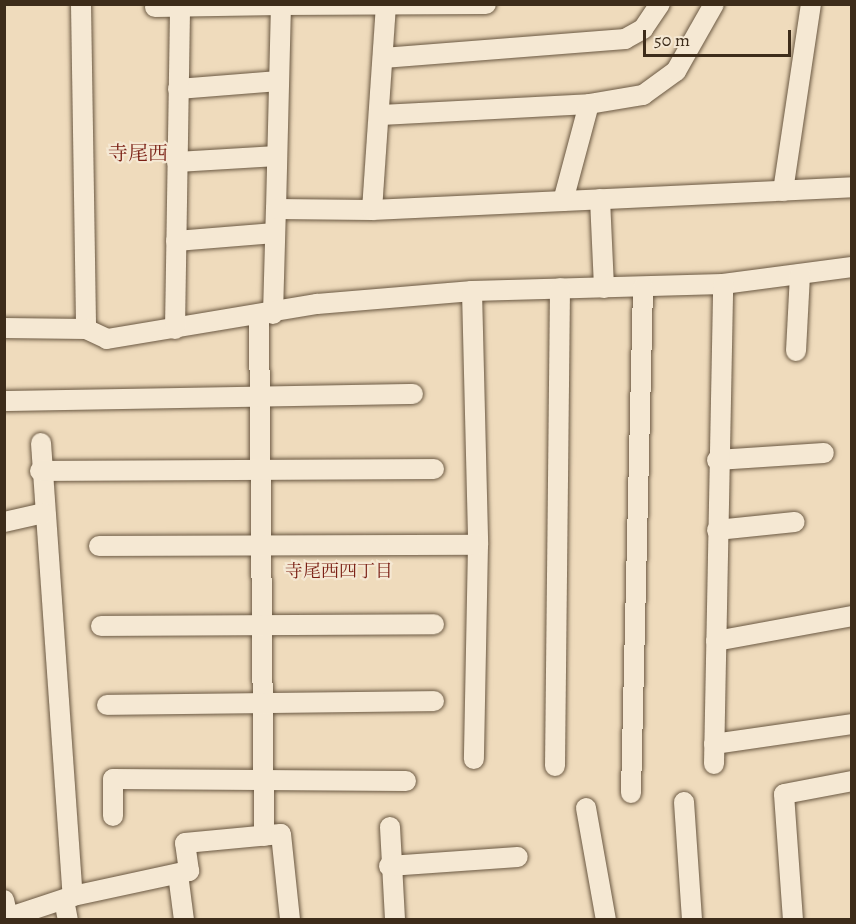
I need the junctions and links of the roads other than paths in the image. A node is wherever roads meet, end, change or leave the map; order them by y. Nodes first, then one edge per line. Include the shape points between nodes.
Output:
1 (81, 4) edge
2 (486, 4) edge
3 (660, 4) edge
4 (714, 4) edge
5 (811, 4) edge
6 (281, 5) edge
7 (386, 5) edge
8 (154, 7) dead end
9 (180, 7) junction
10 (383, 58) junction
11 (279, 81) junction
12 (178, 89) junction
13 (589, 104) junction
14 (381, 115) junction
15 (277, 156) junction
16 (177, 162) junction
17 (852, 187) edge
18 (783, 191) junction
19 (600, 199) junction
20 (563, 201) junction
21 (276, 209) junction
22 (372, 210) junction
23 (275, 232) junction
24 (176, 241) junction
25 (852, 267) edge
26 (800, 274) junction
27 (723, 284) junction
28 (643, 287) junction
29 (560, 288) junction
30 (603, 288) junction
31 (472, 291) junction
32 (266, 315) junction
33 (4, 328) edge
34 (86, 329) junction
35 (175, 329) junction
36 (796, 351) dead end
37 (413, 394) dead end
38 (261, 398) junction
39 (4, 401) edge
40 (41, 443) dead end
41 (824, 453) dead end
42 (717, 460) junction
43 (434, 469) dead end
44 (259, 470) junction
45 (40, 471) junction
46 (44, 513) junction
47 (4, 522) edge
48 (795, 522) dead end
49 (717, 531) junction
50 (478, 545) junction
51 (99, 546) dead end
52 (262, 546) junction
53 (852, 616) edge
54 (261, 623) junction
55 (434, 624) dead end
56 (101, 626) dead end
57 (716, 641) junction
58 (434, 701) dead end
59 (265, 702) junction
60 (107, 705) dead end
61 (852, 724) edge
62 (714, 744) junction
63 (474, 759) dead end
64 (714, 764) dead end
65 (555, 766) dead end
66 (263, 780) junction
67 (406, 781) dead end
68 (852, 781) edge
69 (631, 794) dead end
70 (684, 802) dead end
71 (586, 808) dead end
72 (113, 816) dead end
73 (390, 827) dead end
74 (264, 836) junction
75 (518, 857) dead end
76 (389, 866) junction
77 (177, 874) junction
78 (69, 898) junction
79 (6, 912) edge
80 (68, 920) edge
81 (184, 920) edge
82 (290, 920) edge
83 (395, 920) edge
84 (606, 920) edge
85 (692, 920) edge
86 (793, 920) edge

1 - 34 street
2 - 7 street
3 - 10 street via 644,29 626,39
4 - 13 street via 676,71 642,95
5 - 18 street
6 - 7 street
6 - 9 street
6 - 11 street
7 - 10 street
8 - 9 street
9 - 12 street
10 - 14 street
11 - 12 street
11 - 15 street
12 - 16 street
13 - 14 street
13 - 20 street
14 - 22 street
15 - 16 street
15 - 21 street
16 - 24 street
17 - 18 street
18 - 19 street
19 - 20 street
19 - 30 street
20 - 22 street
21 - 22 street
21 - 23 street
23 - 24 street
23 - 32 street
24 - 35 street
25 - 26 street
26 - 27 street
26 - 36 street
27 - 28 street
27 - 42 street
28 - 30 street
28 - 69 street
29 - 30 street
29 - 31 street
29 - 65 street
31 - 32 street via 317,304
31 - 50 street
32 - 35 street
32 - 38 street
33 - 34 street
34 - 35 street via 107,339
37 - 38 street
38 - 39 street
38 - 44 street
40 - 45 street
41 - 42 street
42 - 49 street
43 - 44 street
44 - 45 street
44 - 52 street
45 - 46 street
46 - 47 street
46 - 78 street
48 - 49 street
49 - 57 street
50 - 52 street
50 - 63 street
51 - 52 street
52 - 54 street
53 - 57 street
54 - 55 street
54 - 56 street
54 - 59 street
57 - 62 street
58 - 59 street
59 - 60 street
59 - 66 street
61 - 62 street
62 - 64 street
66 - 67 street
66 - 72 street via 113,779
66 - 74 street
68 - 86 street via 784,794
70 - 85 street
71 - 84 street
73 - 76 street
74 - 77 street via 184,843 189,871
74 - 82 street via 281,834
75 - 76 street
76 - 83 street
77 - 78 street
77 - 81 street
78 - 79 street
78 - 80 street

